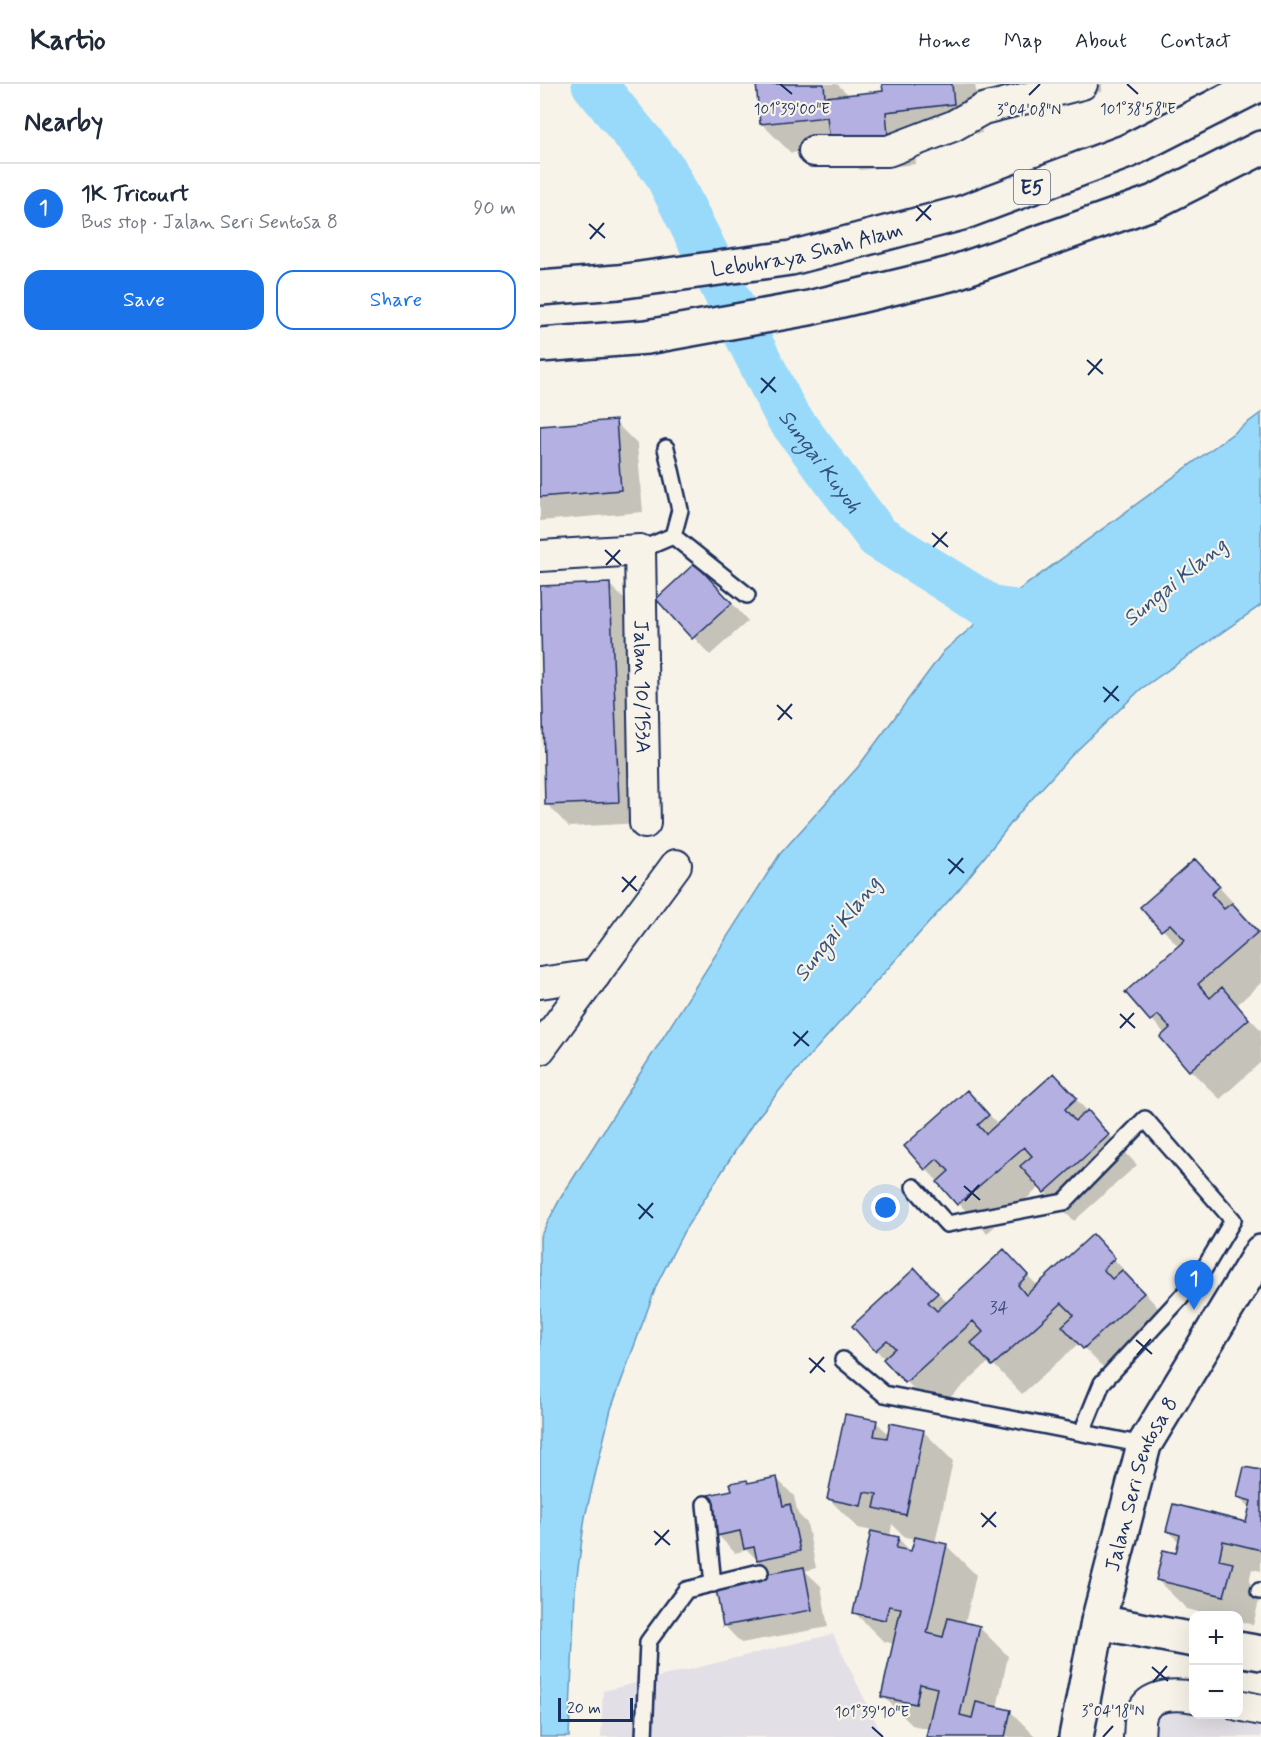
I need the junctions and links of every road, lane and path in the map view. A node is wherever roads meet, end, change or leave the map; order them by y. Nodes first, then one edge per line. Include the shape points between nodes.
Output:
1 (1082, 84) edge
2 (1260, 84) edge
3 (982, 97) edge
4 (1261, 148) edge
5 (814, 151) dead end
6 (540, 288) edge
7 (540, 345) edge
8 (666, 448) dead end
9 (673, 536) junction
10 (640, 550) junction
11 (540, 556) edge
12 (747, 595) dead end
13 (645, 823) dead end
14 (676, 864) dead end
15 (595, 975) junction
16 (540, 983) edge
17 (540, 1049) edge
18 (914, 1188) dead end
19 (1261, 1252) edge
20 (843, 1360) dead end
21 (1082, 1432) junction
22 (1144, 1445) junction
23 (705, 1504) dead end
24 (760, 1572) dead end
25 (713, 1584) junction
26 (1098, 1622) junction
27 (1189, 1639) edge
28 (1243, 1650) edge
29 (1261, 1653) edge
30 (1188, 1696) edge
31 (1243, 1706) edge
32 (1261, 1710) edge
33 (644, 1737) edge
34 (1076, 1737) edge
35 (1138, 1737) edge

1 - 3 street
2 - 6 main road, Lebuhraya Shah Alam / E5 via 1128,151 962,213 791,258 618,282
3 - 5 street via 952,126 888,151
4 - 7 main road via 1144,206 950,274 809,308 647,337
8 - 9 lane via 680,510
9 - 10 lane
9 - 12 lane
10 - 11 street
10 - 13 street, Jalan 10/153A
14 - 15 street
15 - 16 street
15 - 17 street
18 - 21 lane via 947,1224 1064,1202 1145,1119 1233,1220 1198,1279 1102,1383
19 - 22 main road, Jalan Seri Sentosa 8
20 - 21 lane via 884,1394
21 - 22 lane
22 - 26 main road, Jalan Seri Sentosa 8
23 - 25 lane
24 - 25 lane
25 - 33 lane via 686,1590 648,1642
26 - 27 main road
26 - 34 main road, Jalan Seri Sentosa 8
28 - 29 main road
30 - 35 street via 1156,1697 1142,1711
31 - 32 street

